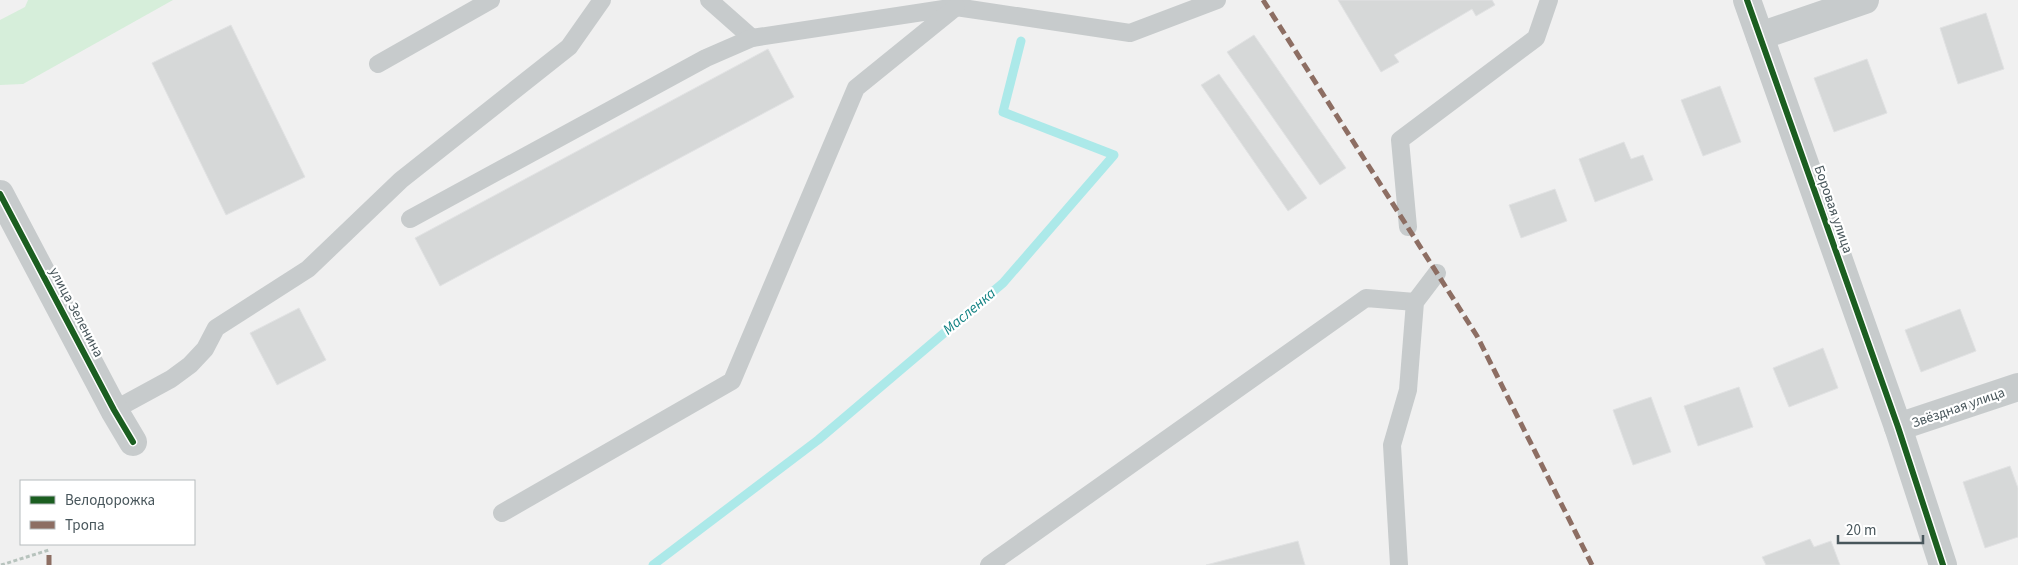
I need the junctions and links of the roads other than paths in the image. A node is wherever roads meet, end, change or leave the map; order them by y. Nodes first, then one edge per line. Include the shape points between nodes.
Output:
1 (492, 0) edge
2 (602, 0) edge
3 (708, 0) edge
4 (1217, 0) edge
5 (1549, 0) edge
6 (1747, 0) edge
7 (1865, 0) edge
8 (956, 8) junction
9 (1760, 36) junction
10 (752, 38) junction
11 (378, 64) dead end
12 (0, 194) edge
13 (410, 219) dead end
14 (1408, 227) dead end
15 (1436, 273) dead end
16 (1415, 302) junction
17 (2018, 386) edge
18 (114, 410) junction
19 (1898, 427) junction
20 (133, 442) dead end
21 (502, 513) dead end
22 (989, 565) edge
23 (1399, 565) edge
24 (1943, 565) edge

1 - 11 lane
2 - 18 lane via 569,47 401,180 308,269 216,328 205,349 171,379
3 - 10 lane
4 - 8 lane via 1130,33
5 - 14 lane via 1536,38 1400,140
6 - 9 street, Боровая улица
7 - 9 street
8 - 10 lane
8 - 21 lane via 856,88 732,380
9 - 19 street, Боровая улица
10 - 13 lane via 706,58
12 - 18 street, улица Зеленина
15 - 16 lane
16 - 22 lane via 1366,298
16 - 23 lane via 1408,390 1392,445
17 - 19 street, Звёздная улица
18 - 20 street, улица Зеленина
19 - 24 street, Боровая улица

